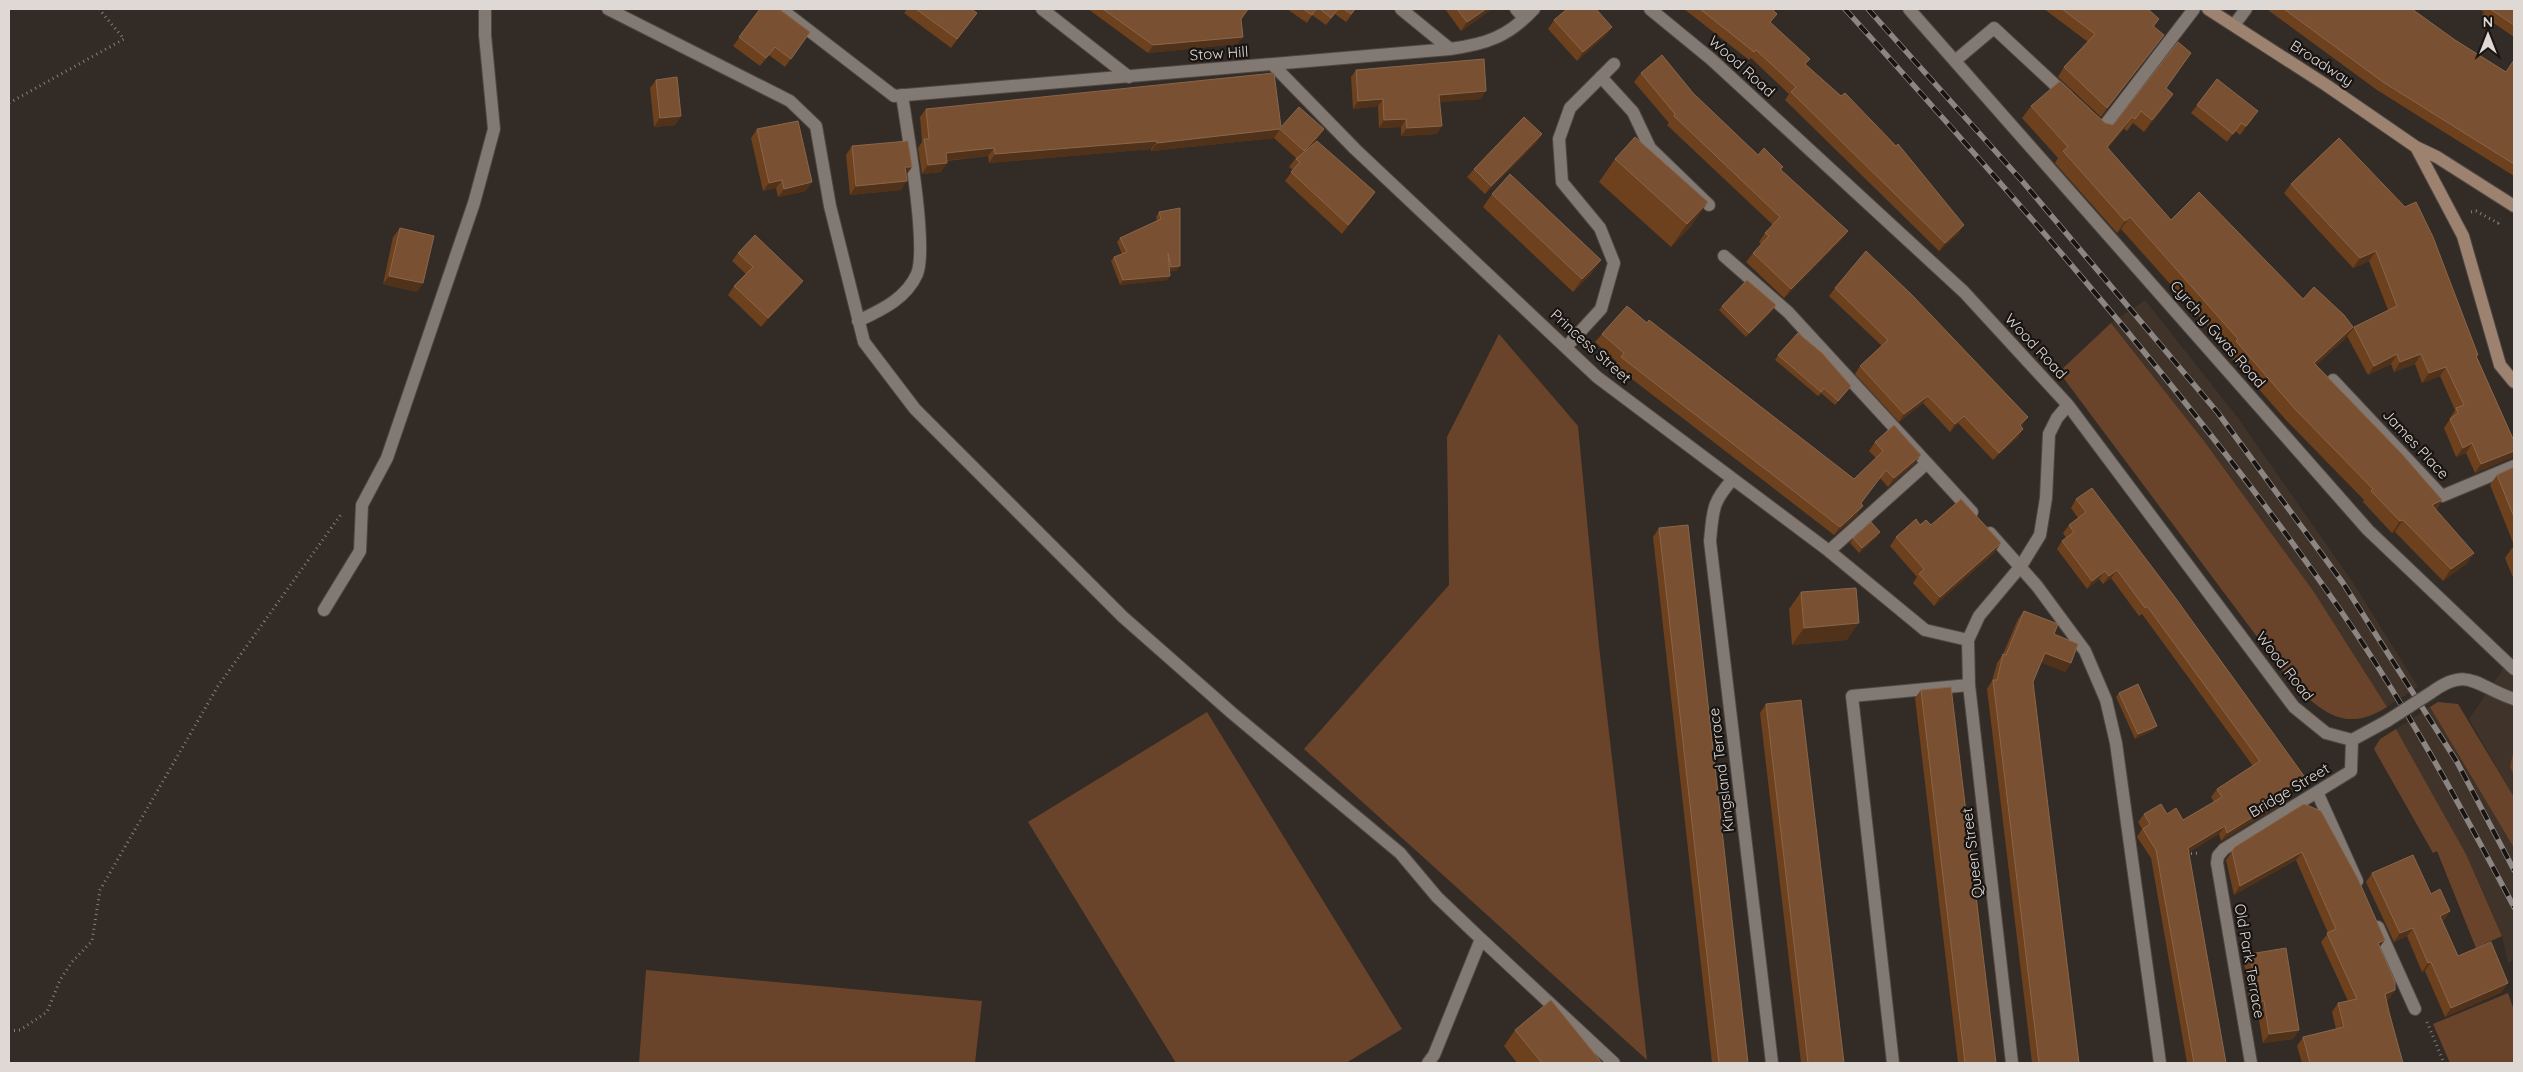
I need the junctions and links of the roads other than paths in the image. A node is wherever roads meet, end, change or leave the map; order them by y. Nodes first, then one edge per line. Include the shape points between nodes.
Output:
1 (485, 9) edge
2 (608, 9) edge
3 (781, 9) edge
4 (1042, 9) edge
5 (1401, 9) edge
6 (1650, 9) edge
7 (1909, 9) edge
8 (2194, 9) edge
9 (2208, 9) edge
10 (2246, 9) edge
11 (1525, 12) edge
12 (2234, 25) junction
13 (1450, 49) junction
14 (1956, 60) junction
15 (1614, 64) dead end
16 (1273, 65) junction
17 (1128, 76) junction
18 (1601, 77) junction
19 (898, 95) junction
20 (2073, 102) edge
21 (2088, 116) edge
22 (2416, 147) junction
23 (1709, 205) dead end
24 (2514, 206) edge
25 (1724, 256) dead end
26 (858, 321) junction
27 (1566, 346) junction
28 (2333, 380) edge
29 (2514, 380) edge
30 (2068, 405) junction
31 (1927, 463) junction
32 (2514, 466) edge
33 (1734, 479) junction
34 (1829, 551) junction
35 (2021, 566) junction
36 (324, 610) dead end
37 (1968, 640) junction
38 (2514, 669) edge
39 (1969, 685) junction
40 (2514, 699) edge
41 (2352, 740) junction
42 (2317, 792) junction
43 (2217, 863) joint
44 (2362, 891) edge
45 (2374, 918) edge
46 (1481, 939) junction
47 (2415, 1008) road end
48 (1428, 1063) edge
49 (1614, 1063) edge
50 (1772, 1063) edge
51 (1893, 1063) edge
52 (2012, 1063) edge
53 (2160, 1063) edge
54 (2252, 1063) edge

1 - 36 street via 494,129 482,176 387,458 362,505 360,551
2 - 26 street via 790,101 816,126 830,206
3 - 19 street
4 - 17 street
5 - 13 street
6 - 30 street, Wood Road via 1711,59 1964,292
7 - 14 street, Cyrch y Gwas Road
8 - 21 street via 2102,129
9 - 12 main road, Broadway
10 - 12 street
11 - 13 street, Stow Hill via 1508,33 1483,44
12 - 22 main road, Broadway
13 - 16 street, Stow Hill
14 - 20 street via 1994,28
14 - 38 street, Cyrch y Gwas Road via 2368,530
15 - 18 street
16 - 17 street, Stow Hill
16 - 27 street, Princess Street via 1355,149
17 - 19 street, Stow Hill
18 - 23 street via 1633,112 1650,148
18 - 27 street via 1570,108 1559,139 1562,182 1600,228 1614,263 1601,309
19 - 26 street via 921,245 918,273 906,291 885,308
22 - 24 main road, Broadway
22 - 29 main road via 2463,236 2500,365
25 - 31 street via 1788,312
26 - 46 street via 864,342 915,409 1123,617 1232,714 1400,853 1438,897
27 - 33 street, Princess Street via 1597,377
28 - 32 street, James Place via 2442,496
30 - 35 street via 2049,434 2046,498 2040,534
30 - 41 street, Wood Road via 2294,707 2326,733
31 - 34 street
31 - 35 street
33 - 34 street, Princess Street
33 - 50 street, Kingsland Terrace via 1713,506 1710,541
34 - 37 street, Princess Street via 1925,630
35 - 37 street via 1979,616
35 - 53 street via 2085,651 2106,700 2116,743
37 - 39 street, Queen Street
39 - 51 street via 1852,696
39 - 52 street, Queen Street
40 - 41 street, bridge via 2468,678 2447,681
41 - 42 street, Bridge Street via 2350,771
42 - 43 street, Bridge Street via 2224,849
42 - 44 street
43 - 54 street, Old Park Terrace
45 - 47 street
46 - 48 street
46 - 49 street

